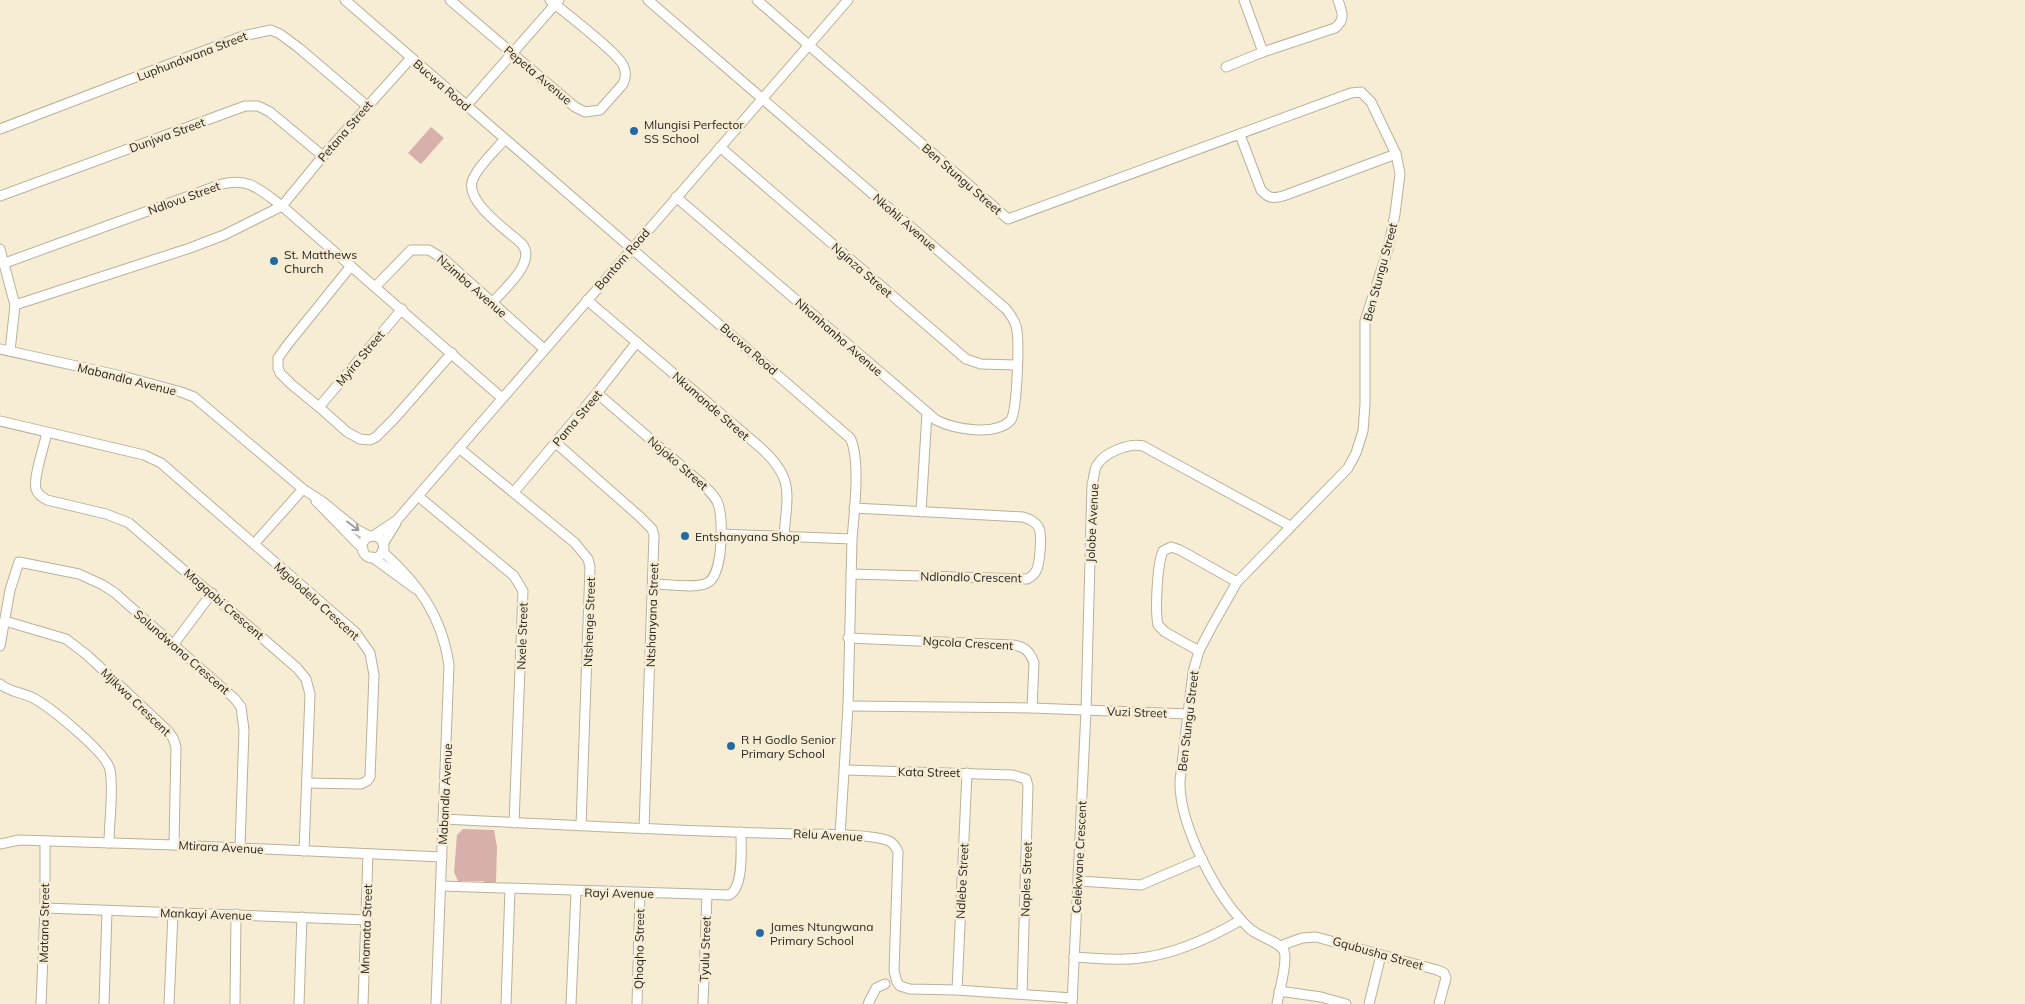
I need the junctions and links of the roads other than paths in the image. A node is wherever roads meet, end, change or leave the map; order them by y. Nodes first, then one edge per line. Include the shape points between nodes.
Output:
1 (345, 0) edge
2 (450, 0) edge
3 (648, 0) edge
4 (756, 0) edge
5 (848, 0) edge
6 (1244, 0) edge
7 (1338, 0) edge
8 (554, 1) edge
9 (808, 46) junction
10 (1263, 52) junction
11 (512, 53) junction
12 (411, 58) junction
13 (1226, 66) dead end
14 (762, 99) junction
15 (366, 106) junction
16 (466, 106) junction
17 (0, 129) edge
18 (1240, 135) junction
19 (504, 140) junction
20 (720, 147) junction
21 (1396, 154) junction
22 (323, 156) junction
23 (0, 196) edge
24 (676, 197) junction
25 (282, 206) junction
26 (632, 247) junction
27 (0, 249) edge
28 (5, 264) junction
29 (351, 266) junction
30 (375, 287) junction
31 (587, 300) junction
32 (492, 303) junction
33 (15, 305) junction
34 (402, 309) junction
35 (637, 342) junction
36 (0, 349) edge
37 (544, 349) junction
38 (10, 352) junction
39 (452, 353) junction
40 (1016, 365) junction
41 (597, 393) junction
42 (502, 398) junction
43 (319, 406) junction
44 (927, 413) junction
45 (0, 422) edge
46 (47, 433) junction
47 (556, 443) junction
48 (460, 448) junction
49 (306, 492) junction
50 (514, 492) junction
51 (418, 496) junction
52 (854, 508) junction
53 (921, 512) junction
54 (397, 520) junction
55 (1290, 526) junction
56 (721, 534) junction
57 (371, 536) junction
58 (784, 536) junction
59 (852, 539) junction
60 (254, 544) junction
61 (383, 548) junction
62 (362, 549) junction
63 (372, 557) junction
64 (851, 574) junction
65 (1237, 582) junction
66 (653, 584) junction
67 (418, 591) junction
68 (212, 593) junction
69 (5, 620) junction
70 (848, 638) junction
71 (173, 645) junction
72 (0, 646) edge
73 (1199, 651) junction
74 (2, 686) edge
75 (848, 706) junction
76 (1032, 708) junction
77 (1086, 711) junction
78 (1188, 714) junction
79 (845, 770) junction
80 (967, 773) junction
81 (1013, 775) joint
82 (307, 783) junction
83 (444, 819) junction
84 (514, 823) junction
85 (581, 826) junction
86 (644, 829) junction
87 (741, 832) junction
88 (840, 836) junction
89 (44, 841) junction
90 (109, 843) junction
91 (0, 844) edge
92 (174, 845) junction
93 (240, 847) junction
94 (304, 850) junction
95 (368, 854) junction
96 (442, 857) junction
97 (1202, 858) junction
98 (1079, 881) junction
99 (442, 886) junction
100 (510, 889) junction
101 (576, 892) junction
102 (640, 893) junction
103 (707, 894) junction
104 (45, 908) junction
105 (107, 911) junction
106 (173, 913) junction
107 (236, 914) junction
108 (302, 917) junction
109 (367, 920) junction
110 (1241, 920) junction
111 (1280, 946) junction
112 (1381, 955) junction
113 (1074, 957) junction
114 (885, 984) dead end
115 (958, 990) junction
116 (1279, 990) junction
117 (1022, 994) junction
118 (1072, 1001) edge
119 (41, 1004) edge
120 (104, 1004) edge
121 (169, 1004) edge
122 (234, 1004) edge
123 (299, 1004) edge
124 (363, 1004) edge
125 (436, 1004) edge
126 (506, 1004) edge
127 (571, 1004) edge
128 (637, 1004) edge
129 (704, 1004) edge
130 (868, 1004) edge
131 (1277, 1004) edge
132 (1346, 1004) edge
133 (1369, 1004) edge
134 (1439, 1004) edge

1 - 12 street, Bucwa Road
2 - 11 street, Pepeta Avenue
3 - 14 street, Nkohli Avenue
4 - 9 street
5 - 9 street, Bantom Road
6 - 10 street
7 - 10 street via 1343,15 1335,28
8 - 11 street
8 - 11 street, Pepeta Avenue via 624,67 625,79 605,106 594,112 575,107
9 - 14 street, Bantom Road
9 - 18 street, Ben Stungu Street via 1008,220
10 - 13 street
11 - 16 street
12 - 15 street, Petana Street
12 - 16 street, Bucwa Road
14 - 20 street, Bantom Road
14 - 40 street, Nkohli Avenue via 1006,309 1017,327
15 - 17 street, Luphundwana Street via 294,44 271,30 243,36
15 - 22 street, Petana Street
16 - 19 street, Bucwa Road
18 - 21 street, Ben Stungu Street via 1361,92 1371,102
18 - 21 street via 1261,190 1271,198
19 - 26 street, Bucwa Road
19 - 32 street via 472,180 472,195 522,244 526,258 523,267
20 - 24 street, Bantom Road
20 - 40 street, Nginza Street via 966,358 981,364
21 - 55 street, Ben Stungu Street via 1400,174 1395,214 1388,249 1365,321 1365,404 1359,444 1343,475
22 - 23 street, Dunjwa Street via 270,112 258,106 245,106
22 - 25 street, Petana Street
24 - 26 street, Bantom Road
24 - 44 street, Nhanhanha Avenue
25 - 28 street, Ndlovu Street via 253,185 231,182
25 - 29 street, Ndlovu Street
25 - 33 street via 190,248
26 - 31 street, Bantom Road
26 - 52 street, Bucwa Road via 850,438 855,450
27 - 28 street
28 - 33 street
29 - 30 street, Ndlovu Street
29 - 43 street via 278,358 280,373
30 - 32 street, Nzimba Avenue via 411,250 423,249 437,254
30 - 34 street, Ndlovu Street
31 - 35 street, Nkumande Street
31 - 37 street, Bantom Road
32 - 37 street, Nzimba Avenue
33 - 38 street
34 - 39 street, Ndlovu Street
34 - 43 street, Myira Street
35 - 41 street, Pama Street
35 - 58 street, Nkumande Street via 780,468 786,484
36 - 38 street, Mabandla Avenue
37 - 42 street, Bantom Road
38 - 49 street, Mabandla Avenue via 126,377 194,397
39 - 42 street, Ndlovu Street
39 - 43 street via 376,437 366,440 354,436
40 - 44 street, Nkohli Avenue via 1014,412 1011,420 1002,427 959,429
41 - 47 street, Pama Street
41 - 56 street, Nojoko Street via 711,493 719,506
42 - 48 street, Bantom Road
44 - 53 street
45 - 46 street, Mgolodela Crescent
46 - 60 street, Mgolodela Crescent via 153,458
46 - 68 street, Magqabi Crescent via 36,481 42,497 129,523
47 - 50 street, Pama Street
47 - 66 street, Ntshanyana Street via 652,530
48 - 50 street, Ntshenge Street
48 - 51 street, Bantom Road
49 -> 57 street, Mabandla Avenue
49 - 60 street
49 - 62 street, Mabandla Avenue
50 - 85 street, Ntshenge Street via 575,543 588,559 590,567
51 - 54 street, Bantom Road
51 - 84 street, Nxele Street via 514,576 523,592
52 - 53 street, Ndlondlo Crescent
52 - 59 street, Bucwa Road
53 - 64 street, Ndlondlo Crescent via 1029,519 1040,531 1038,569 1027,579
54 - 57 street, Bantom Road
54 - 61 street, Bantom Road
55 - 65 street, Ben Stungu Street
55 - 77 street, Jolobe Avenue via 1143,446 1127,446 1096,465 1092,484
56 - 58 street
56 - 66 street, Nojoko Street via 716,574 709,582 698,585
57 - 61 street via 380,538
57 - 62 street
58 - 59 street
59 - 64 street, Bucwa Road
60 - 82 street, Mgolodela Crescent via 356,633 373,663 375,692 369,779 361,784
61 - 63 street
61 - 67 street, Mabandla Avenue
62 - 63 street
63 - 67 street, Mabandla Avenue
64 - 70 street, Bucwa Road
65 - 73 street, Ben Stungu Street
65 - 73 street via 1180,550 1171,547 1163,551 1160,558 1158,625
66 - 86 street, Ntshanyana Street
67 - 83 street, Mabandla Avenue via 435,615 449,665
68 - 71 street
68 - 82 street, Magqabi Crescent via 306,679 310,694
69 - 71 street, Solundwana Crescent via 19,562 93,579 115,593
69 - 72 street
69 - 92 street, Mjikwa Crescent via 66,639 168,731 176,748
70 - 75 street, Bucwa Road
70 - 76 street, Ngcola Crescent via 1024,648 1034,663
71 - 93 street, Solundwana Crescent via 225,688 240,707 244,730
73 - 78 street, Ben Stungu Street
74 - 90 street via 26,694 47,707 107,761 111,778
75 - 76 street
75 - 79 street, Bucwa Road
76 - 77 street
77 - 78 street, Vuzi Street
77 - 98 street, Celekwane Crescent
78 - 97 street, Ben Stungu Street via 1180,794 1184,814
79 - 80 street, Kata Street
79 - 88 street, Bucwa Road
80 - 81 street, Kata Street
80 - 115 street, Ndlebe Street
81 - 117 street, Naples Street via 1024,777 1028,786
82 - 94 street, Magqabi Crescent
83 - 84 street, Relu Avenue
83 - 96 street, Mabandla Avenue
84 - 85 street, Relu Avenue
85 - 86 street, Relu Avenue
86 - 87 street, Relu Avenue
87 - 88 street, Relu Avenue
87 - 103 street, Rayi Avenue via 736,890 729,896
88 - 115 street, Relu Avenue via 888,840 896,848 894,971 900,986
89 - 90 street, Mtirara Avenue
89 - 91 street, Mtirara Avenue via 19,840
89 - 104 street, Matana Street
90 - 92 street, Mtirara Avenue
92 - 93 street, Mtirara Avenue
93 - 94 street, Mtirara Avenue
94 - 95 street, Mtirara Avenue
95 - 96 street, Mtirara Avenue
95 - 109 street, Mnamata Street
96 - 99 street, Mabandla Avenue
97 - 98 street via 1141,885
97 - 110 street, Ben Stungu Street via 1218,890
98 - 113 street, Celekwane Crescent
99 - 100 street, Rayi Avenue
99 - 125 street, Mabandla Avenue
100 - 101 street, Rayi Avenue
100 - 126 street
101 - 102 street, Rayi Avenue
101 - 127 street
102 - 103 street, Rayi Avenue
102 - 128 street, Qhoqho Street
103 - 129 street, Tyulu Street
104 - 105 street, Mankayi Avenue
104 - 119 street, Matana Street
105 - 106 street, Mankayi Avenue
105 - 120 street
106 - 107 street, Mankayi Avenue
106 - 121 street
107 - 108 street, Mankayi Avenue
107 - 122 street
108 - 109 street, Mankayi Avenue
108 - 123 street
109 - 124 street, Mnamata Street
110 - 111 street, Ben Stungu Street via 1258,936
110 - 113 street via 1204,939 1158,956 1138,959
111 - 112 street, Gqubusha Street via 1316,937
111 - 116 street via 1285,959
112 - 133 street
112 - 134 street, Gqubusha Street via 1444,973 1446,978
113 - 118 street, Celekwane Crescent
114 - 130 street via 876,988
115 - 117 street, Relu Avenue
116 - 131 street
116 - 132 street
117 - 118 street, Relu Avenue

